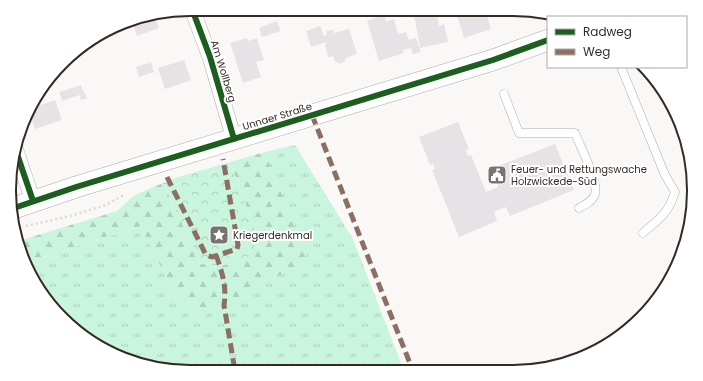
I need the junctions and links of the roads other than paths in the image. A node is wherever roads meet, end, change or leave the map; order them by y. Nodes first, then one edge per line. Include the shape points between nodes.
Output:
1 (195, 16) edge
2 (547, 40) edge
3 (621, 68) edge
4 (504, 94) dead end
5 (234, 139) junction
6 (19, 159) edge
7 (33, 201) junction
8 (16, 207) edge
9 (579, 208) dead end
10 (643, 233) dead end

1 - 5 street, Am Wollberg via 210,57
2 - 5 main road, Unnaer Straße via 493,60
3 - 10 lane via 665,175 675,192 666,213
4 - 9 lane via 519,133 575,133 595,181 595,194 587,204
5 - 7 main road, Unnaer Straße
6 - 7 street
7 - 8 main road, Unnaer Straße

